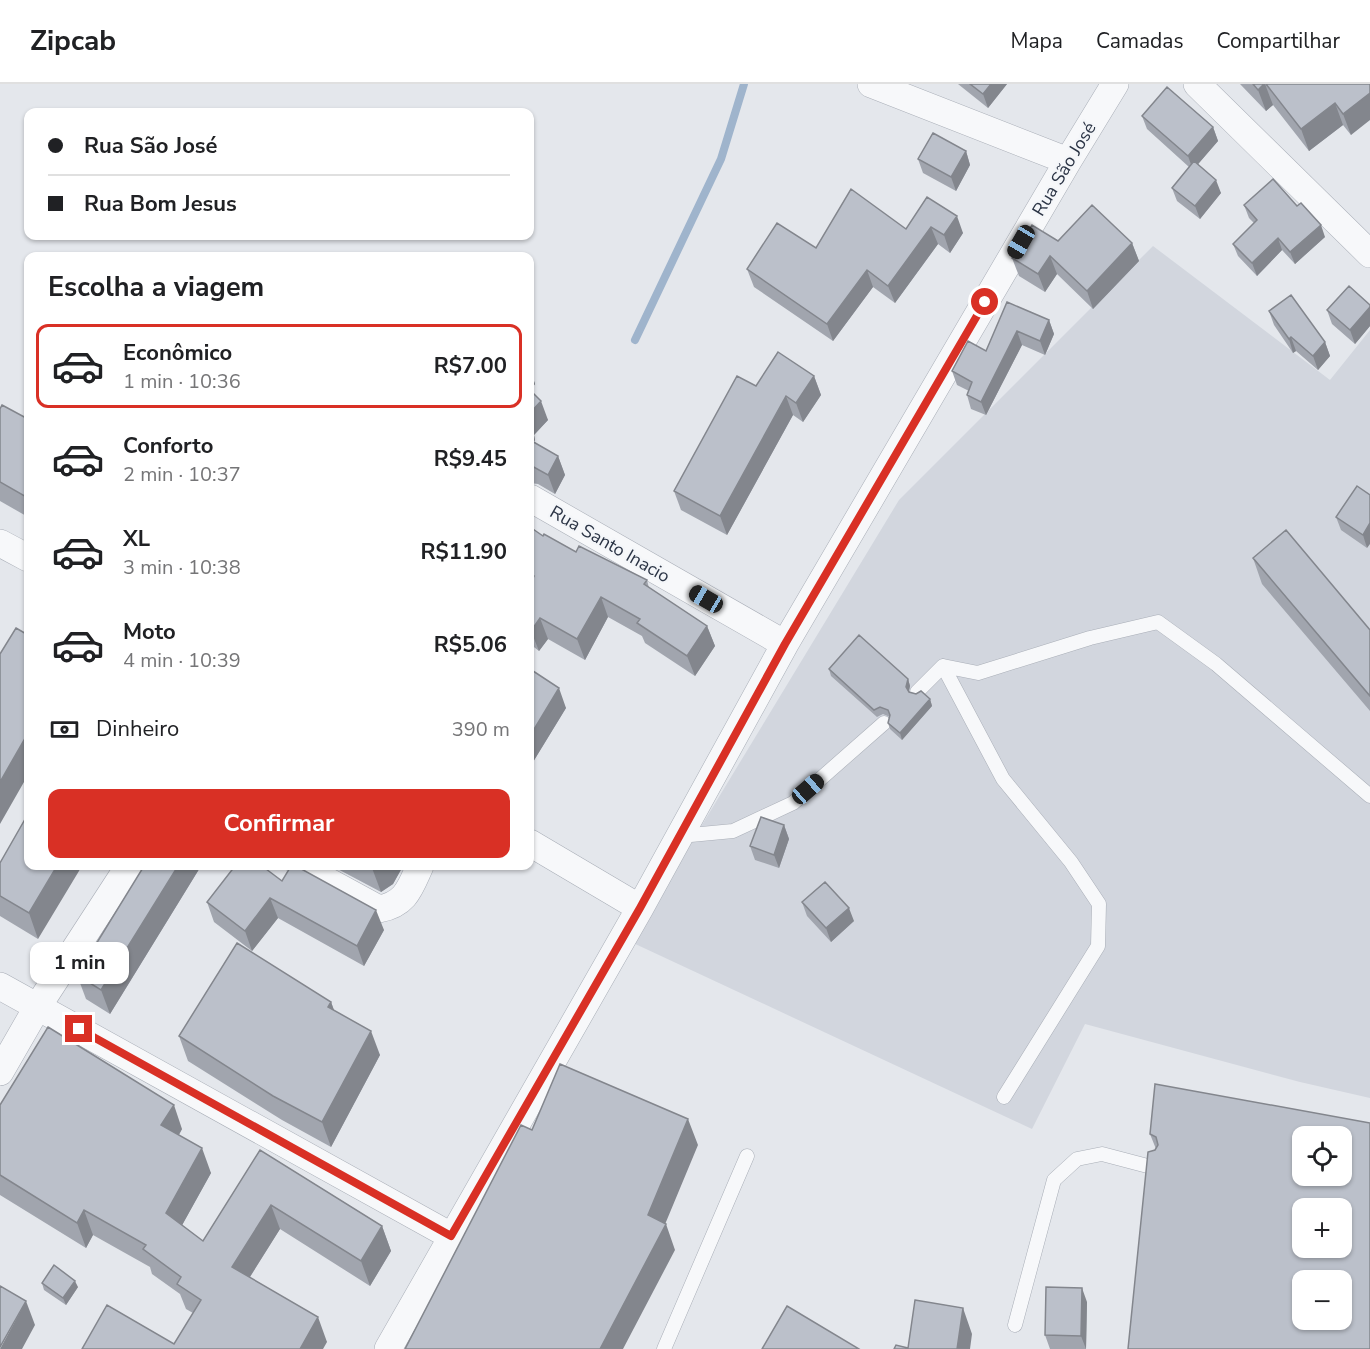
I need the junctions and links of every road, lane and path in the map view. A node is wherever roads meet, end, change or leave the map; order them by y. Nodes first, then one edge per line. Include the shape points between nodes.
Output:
1 (871, 84) edge
2 (1116, 84) edge
3 (1197, 84) edge
4 (1068, 161) junction
5 (1370, 254) edge
6 (534, 500) edge
7 (0, 543) edge
8 (24, 556) edge
9 (785, 644) junction
10 (942, 666) junction
11 (917, 692) edge
12 (884, 723) dead end
13 (1370, 796) edge
14 (680, 836) junction
15 (534, 845) edge
16 (126, 870) edge
17 (307, 870) edge
18 (418, 870) edge
19 (640, 908) junction
20 (0, 986) edge
21 (38, 1006) junction
22 (0, 1072) edge
23 (1004, 1096) dead end
24 (747, 1156) dead end
25 (1159, 1168) edge
26 (451, 1236) junction
27 (1016, 1325) dead end
28 (388, 1349) edge
29 (664, 1349) edge

1 - 4 street
2 - 4 street, Rua São José
3 - 5 street
4 - 9 street, Rua São José
6 - 9 street, Rua Santo Inacio
7 - 8 street
9 - 14 street, Rua São José
10 - 11 lane
10 - 13 lane via 978,673 1090,638 1158,622 1216,664
10 - 23 lane via 1003,779 1071,862 1099,904 1098,946
12 - 14 lane via 793,802 732,831
14 - 19 street, Rua São José
15 - 19 street
16 - 21 street
17 - 18 street via 379,909 391,907 404,898
19 - 26 street, Rua São José
20 - 21 street
21 - 22 street
21 - 26 street
24 - 29 lane
25 - 27 lane via 1102,1154 1077,1159 1054,1180
26 - 28 street, Rua São José

